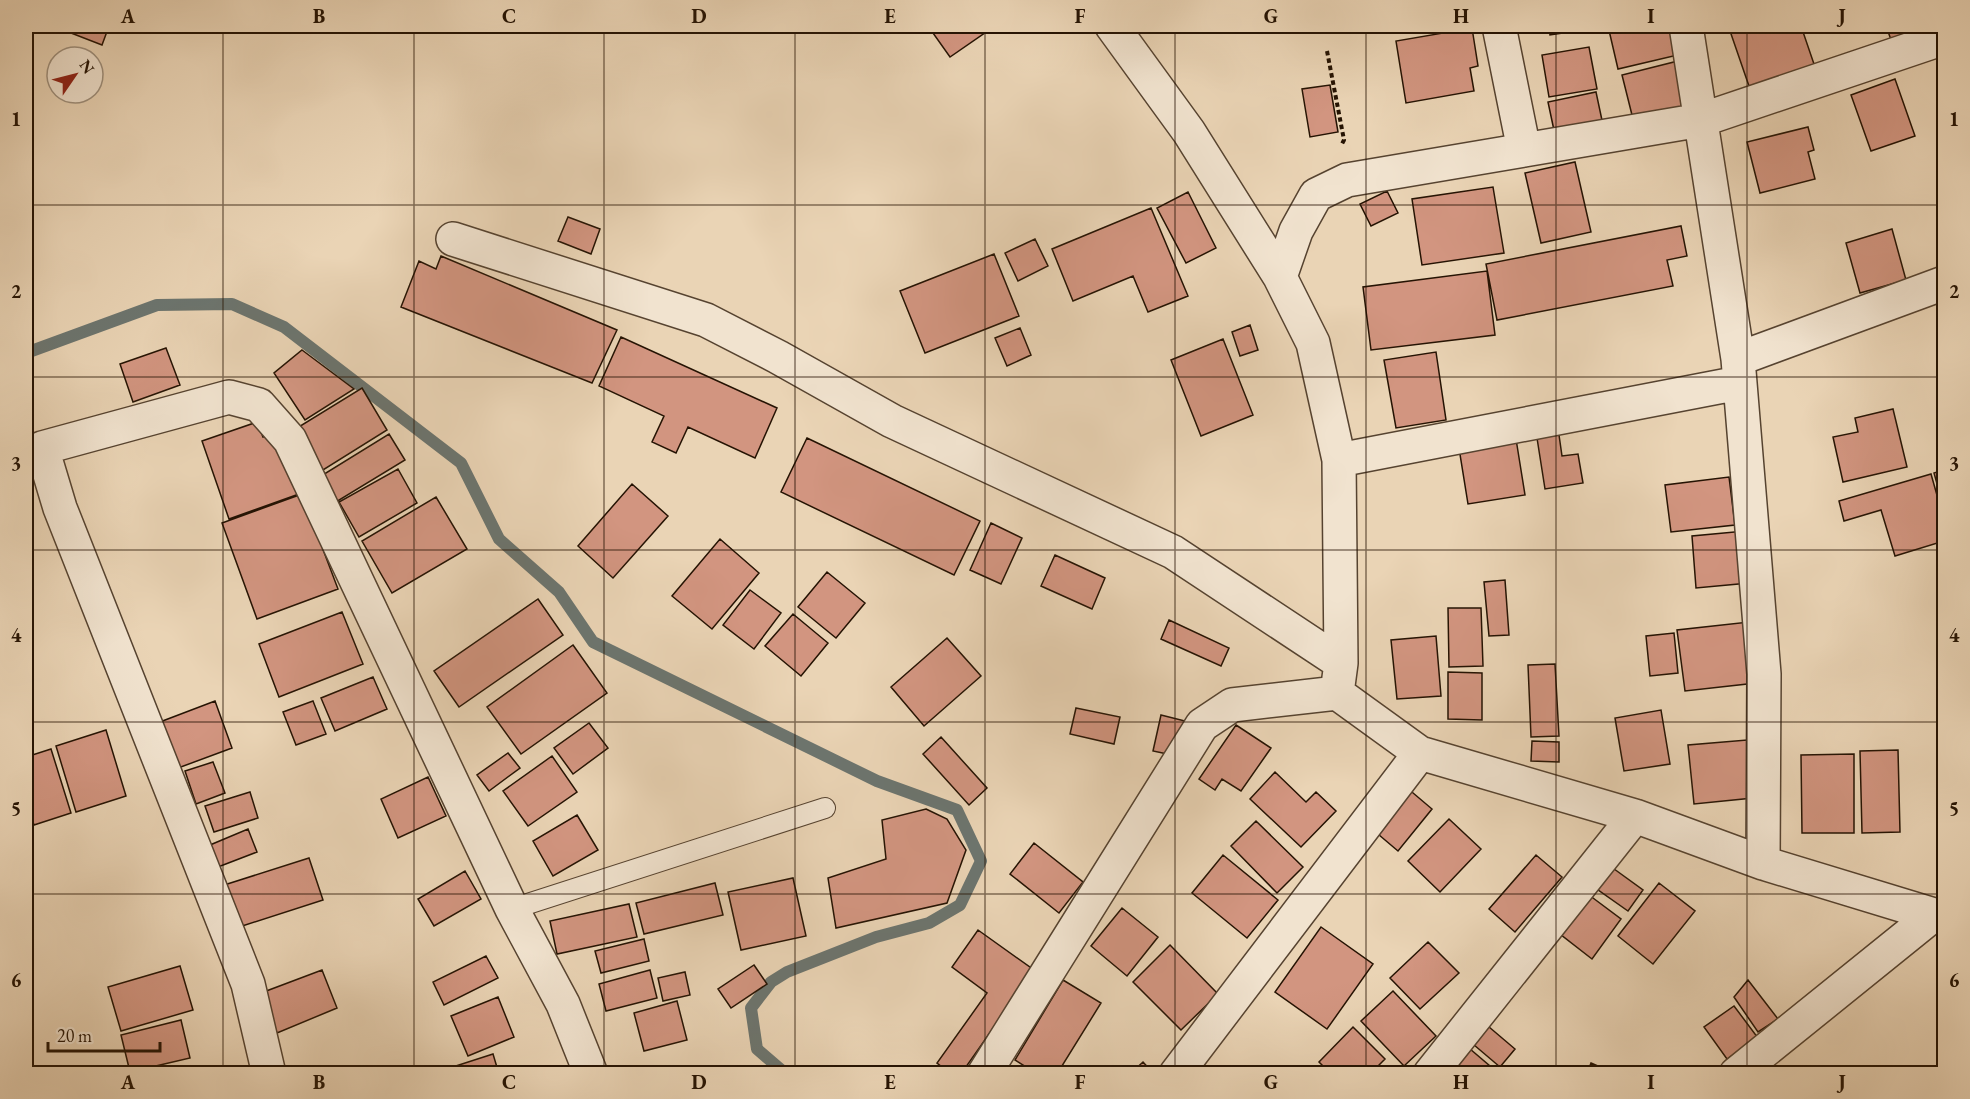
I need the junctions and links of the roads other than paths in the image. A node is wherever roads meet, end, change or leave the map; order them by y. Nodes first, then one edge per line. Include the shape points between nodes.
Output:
1 (1112, 26) edge
2 (1499, 26) edge
3 (1686, 26) edge
4 (1944, 38) edge
5 (1701, 120) junction
6 (1524, 150) junction
7 (453, 239) dead end
8 (1281, 277) junction
9 (1944, 283) edge
10 (1738, 371) junction
11 (1339, 460) junction
12 (1339, 678) junction
13 (1420, 753) junction
14 (825, 808) dead end
15 (1635, 816) junction
16 (1763, 862) junction
17 (512, 909) junction
18 (1939, 916) edge
19 (269, 1074) edge
20 (591, 1074) edge
21 (984, 1074) edge
22 (1176, 1074) edge
23 (1430, 1074) edge
24 (1736, 1074) edge

1 - 8 street via 1189,132
2 - 6 street
3 - 5 street
4 - 5 street
5 - 6 street
5 - 10 street
6 - 8 street via 1347,180 1332,186 1316,195 1296,231
7 - 12 street via 706,320 892,421 1173,552
8 - 11 street via 1313,344
9 - 10 street
10 - 11 street
10 - 16 street via 1764,674
11 - 12 street
12 - 13 street
12 - 21 street via 1232,705 1202,725
13 - 15 street
13 - 22 street
14 - 17 lane
15 - 16 street
15 - 23 street
16 - 18 street
17 - 19 street via 290,440 259,405 229,397 42,448 60,508 248,984
17 - 20 street via 563,1004
18 - 24 street

